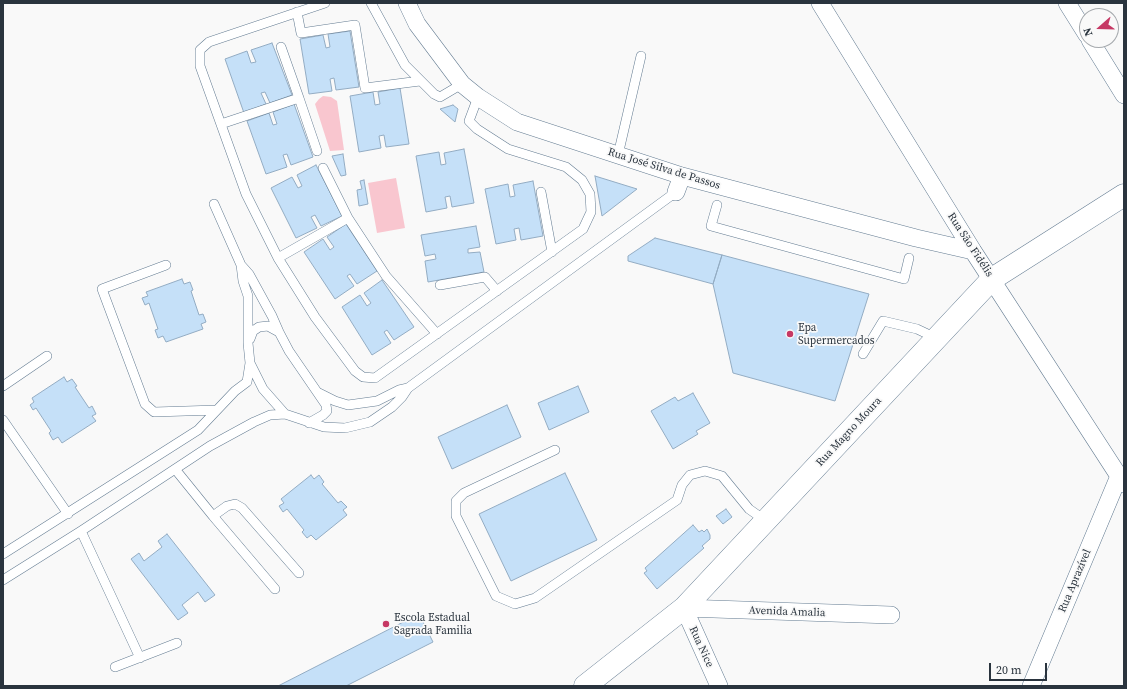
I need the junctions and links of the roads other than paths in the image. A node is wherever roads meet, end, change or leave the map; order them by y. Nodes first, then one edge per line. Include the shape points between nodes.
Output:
1 (325, 3) edge
2 (372, 3) edge
3 (407, 3) edge
4 (820, 3) edge
5 (1067, 3) edge
6 (297, 12) junction
7 (1079, 22) edge
8 (280, 47) dead end
9 (1095, 48) edge
10 (641, 56) dead end
11 (420, 81) junction
12 (462, 84) junction
13 (1124, 94) edge
14 (478, 97) junction
15 (299, 98) junction
16 (221, 124) junction
17 (317, 151) dead end
18 (618, 155) junction
19 (323, 168) dead end
20 (682, 176) junction
21 (541, 192) dead end
22 (676, 192) joint
23 (1124, 195) edge
24 (214, 204) dead end
25 (717, 205) dead end
26 (348, 218) junction
27 (973, 251) junction
28 (552, 252) junction
29 (278, 258) junction
30 (909, 258) dead end
31 (166, 265) dead end
32 (241, 265) junction
33 (992, 279) junction
34 (440, 285) dead end
35 (498, 291) junction
36 (278, 332) junction
37 (438, 334) junction
38 (936, 338) junction
39 (248, 343) junction
40 (863, 354) dead end
41 (47, 356) dead end
42 (250, 363) junction
43 (3, 386) edge
44 (408, 388) junction
45 (318, 393) junction
46 (217, 410) junction
47 (285, 414) junction
48 (3, 420) edge
49 (309, 422) junction
50 (555, 450) dead end
51 (175, 469) junction
52 (1122, 480) edge
53 (68, 514) junction
54 (212, 516) junction
55 (766, 521) junction
56 (81, 531) junction
57 (3, 554) edge
58 (299, 573) dead end
59 (3, 580) edge
60 (274, 589) dead end
61 (684, 608) junction
62 (891, 615) dead end
63 (176, 643) dead end
64 (140, 658) junction
65 (115, 667) dead end
66 (586, 686) edge
67 (719, 686) edge
68 (1031, 686) edge

1 - 6 lane
2 - 11 lane via 405,65
3 - 12 street, Rua José Silva de Passos via 417,24
4 - 27 street, Rua São Fidélis
5 - 7 street
6 - 11 lane via 301,33 356,25 365,88
6 - 16 lane via 209,42 200,50 200,66
8 - 15 lane
9 - 13 street
10 - 18 lane
11 - 12 lane via 440,97
12 - 14 street, Rua José Silva de Passos
14 - 18 street, Rua José Silva de Passos via 517,122
14 - 28 lane via 469,121 477,130 508,149 566,167 582,180 590,194 591,212 583,229
15 - 16 lane
15 - 17 lane
16 - 29 lane via 246,194
18 - 20 street, Rua José Silva de Passos
19 - 26 lane
20 - 22 street
20 - 27 street, Rua José Silva de Passos
21 - 28 lane
22 - 44 lane
23 - 33 street, Rua Magno Moura
24 - 32 lane
25 - 30 lane via 711,226 904,279
26 - 29 lane
26 - 37 lane via 386,276
27 - 33 street, Rua São Fidélis
28 - 35 lane
29 - 37 lane via 315,317 355,371 363,377 375,378
31 - 46 lane via 102,289 145,404 154,412
32 - 36 lane via 249,274
32 - 39 lane via 248,296
33 - 38 street, Rua Magno Moura
33 - 52 street, Rua São Fidélis
34 - 35 lane via 485,277
35 - 37 lane
36 - 39 lane via 268,326 259,327 253,331
36 - 45 lane
38 - 40 lane via 883,321
38 - 55 street, Rua Magno Moura
39 - 42 lane
41 - 43 lane
42 - 46 lane via 247,382
42 - 47 lane via 263,389
44 - 45 lane via 377,401 348,405
44 - 49 lane via 392,407 370,422 345,428 324,427
45 - 49 lane via 327,411
46 - 53 lane via 198,430
47 - 49 lane
47 - 51 lane via 270,415 254,422
48 - 53 lane
50 - 55 lane via 464,493 456,501 456,516 496,596 515,604 535,598 677,500 682,485 690,475 705,471 722,476 749,509
51 - 54 lane
51 - 56 lane
52 - 68 street, Rua Aprazível
53 - 57 lane
54 - 58 lane via 234,504 242,508
54 - 60 lane
55 - 61 street, Rua Magno Moura
56 - 59 lane
56 - 64 lane
61 - 62 street, Avenida Amalia
61 - 66 street, Rua Magno Moura
61 - 67 street, Rua Nice
63 - 64 lane
64 - 65 lane

